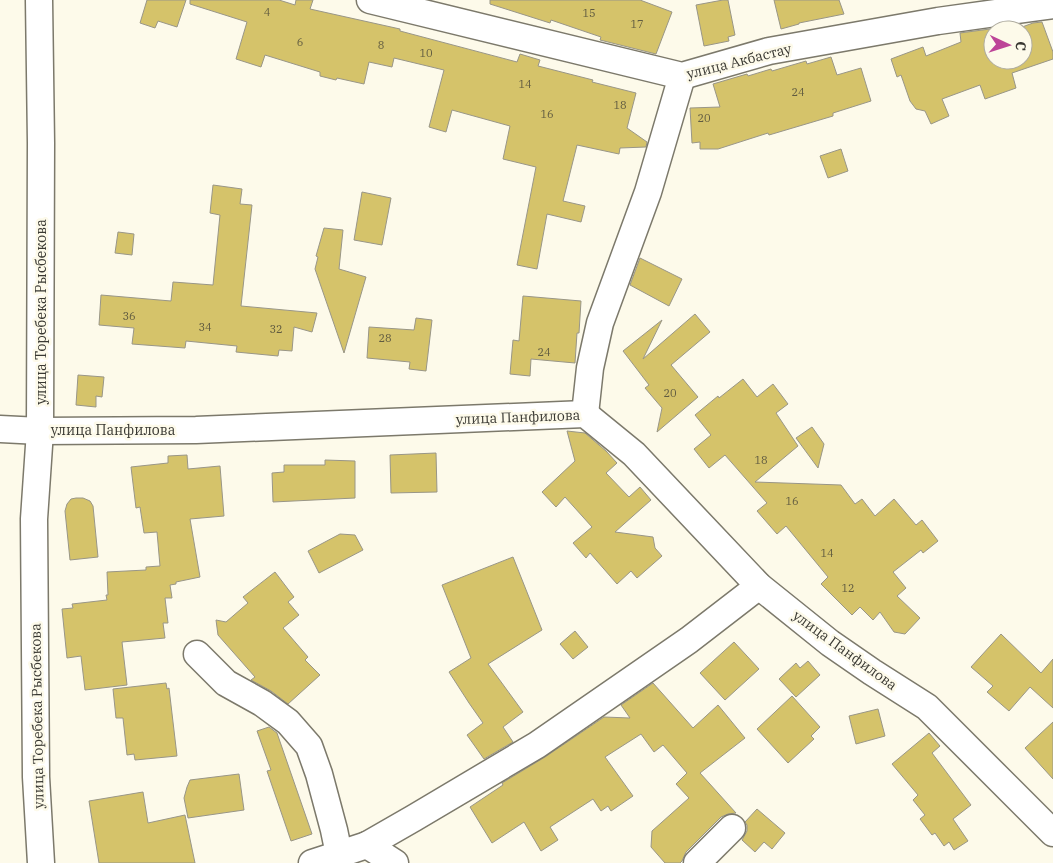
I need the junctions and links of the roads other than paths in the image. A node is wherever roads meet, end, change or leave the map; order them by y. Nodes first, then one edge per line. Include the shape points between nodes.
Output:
1 (39, 0) edge
2 (370, 0) edge
3 (1053, 5) edge
4 (682, 76) junction
5 (585, 414) junction
6 (0, 429) edge
7 (40, 430) junction
8 (759, 586) junction
9 (197, 654) dead end
10 (732, 828) dead end
11 (1052, 830) edge
12 (367, 845) junction
13 (339, 854) junction
14 (42, 863) edge
15 (312, 863) edge
16 (395, 863) edge
17 (697, 863) edge

1 - 7 street, улица Торебека Рысбекова
2 - 4 street, улица Акбастау
3 - 4 street, улица Акбастау via 769,51
4 - 5 street via 648,192 600,323 590,368
5 - 7 street, улица Панфилова via 196,430
5 - 8 street, улица Панфилова via 634,454
6 - 7 street, улица Панфилова
7 - 14 street, улица Торебека Рысбекова via 34,519 36,777
8 - 11 street, улица Панфилова via 830,643 927,707
8 - 12 street via 690,640 537,745
9 - 13 street via 226,683 288,722 309,746
10 - 17 street
12 - 13 street
12 - 16 street
13 - 15 street

